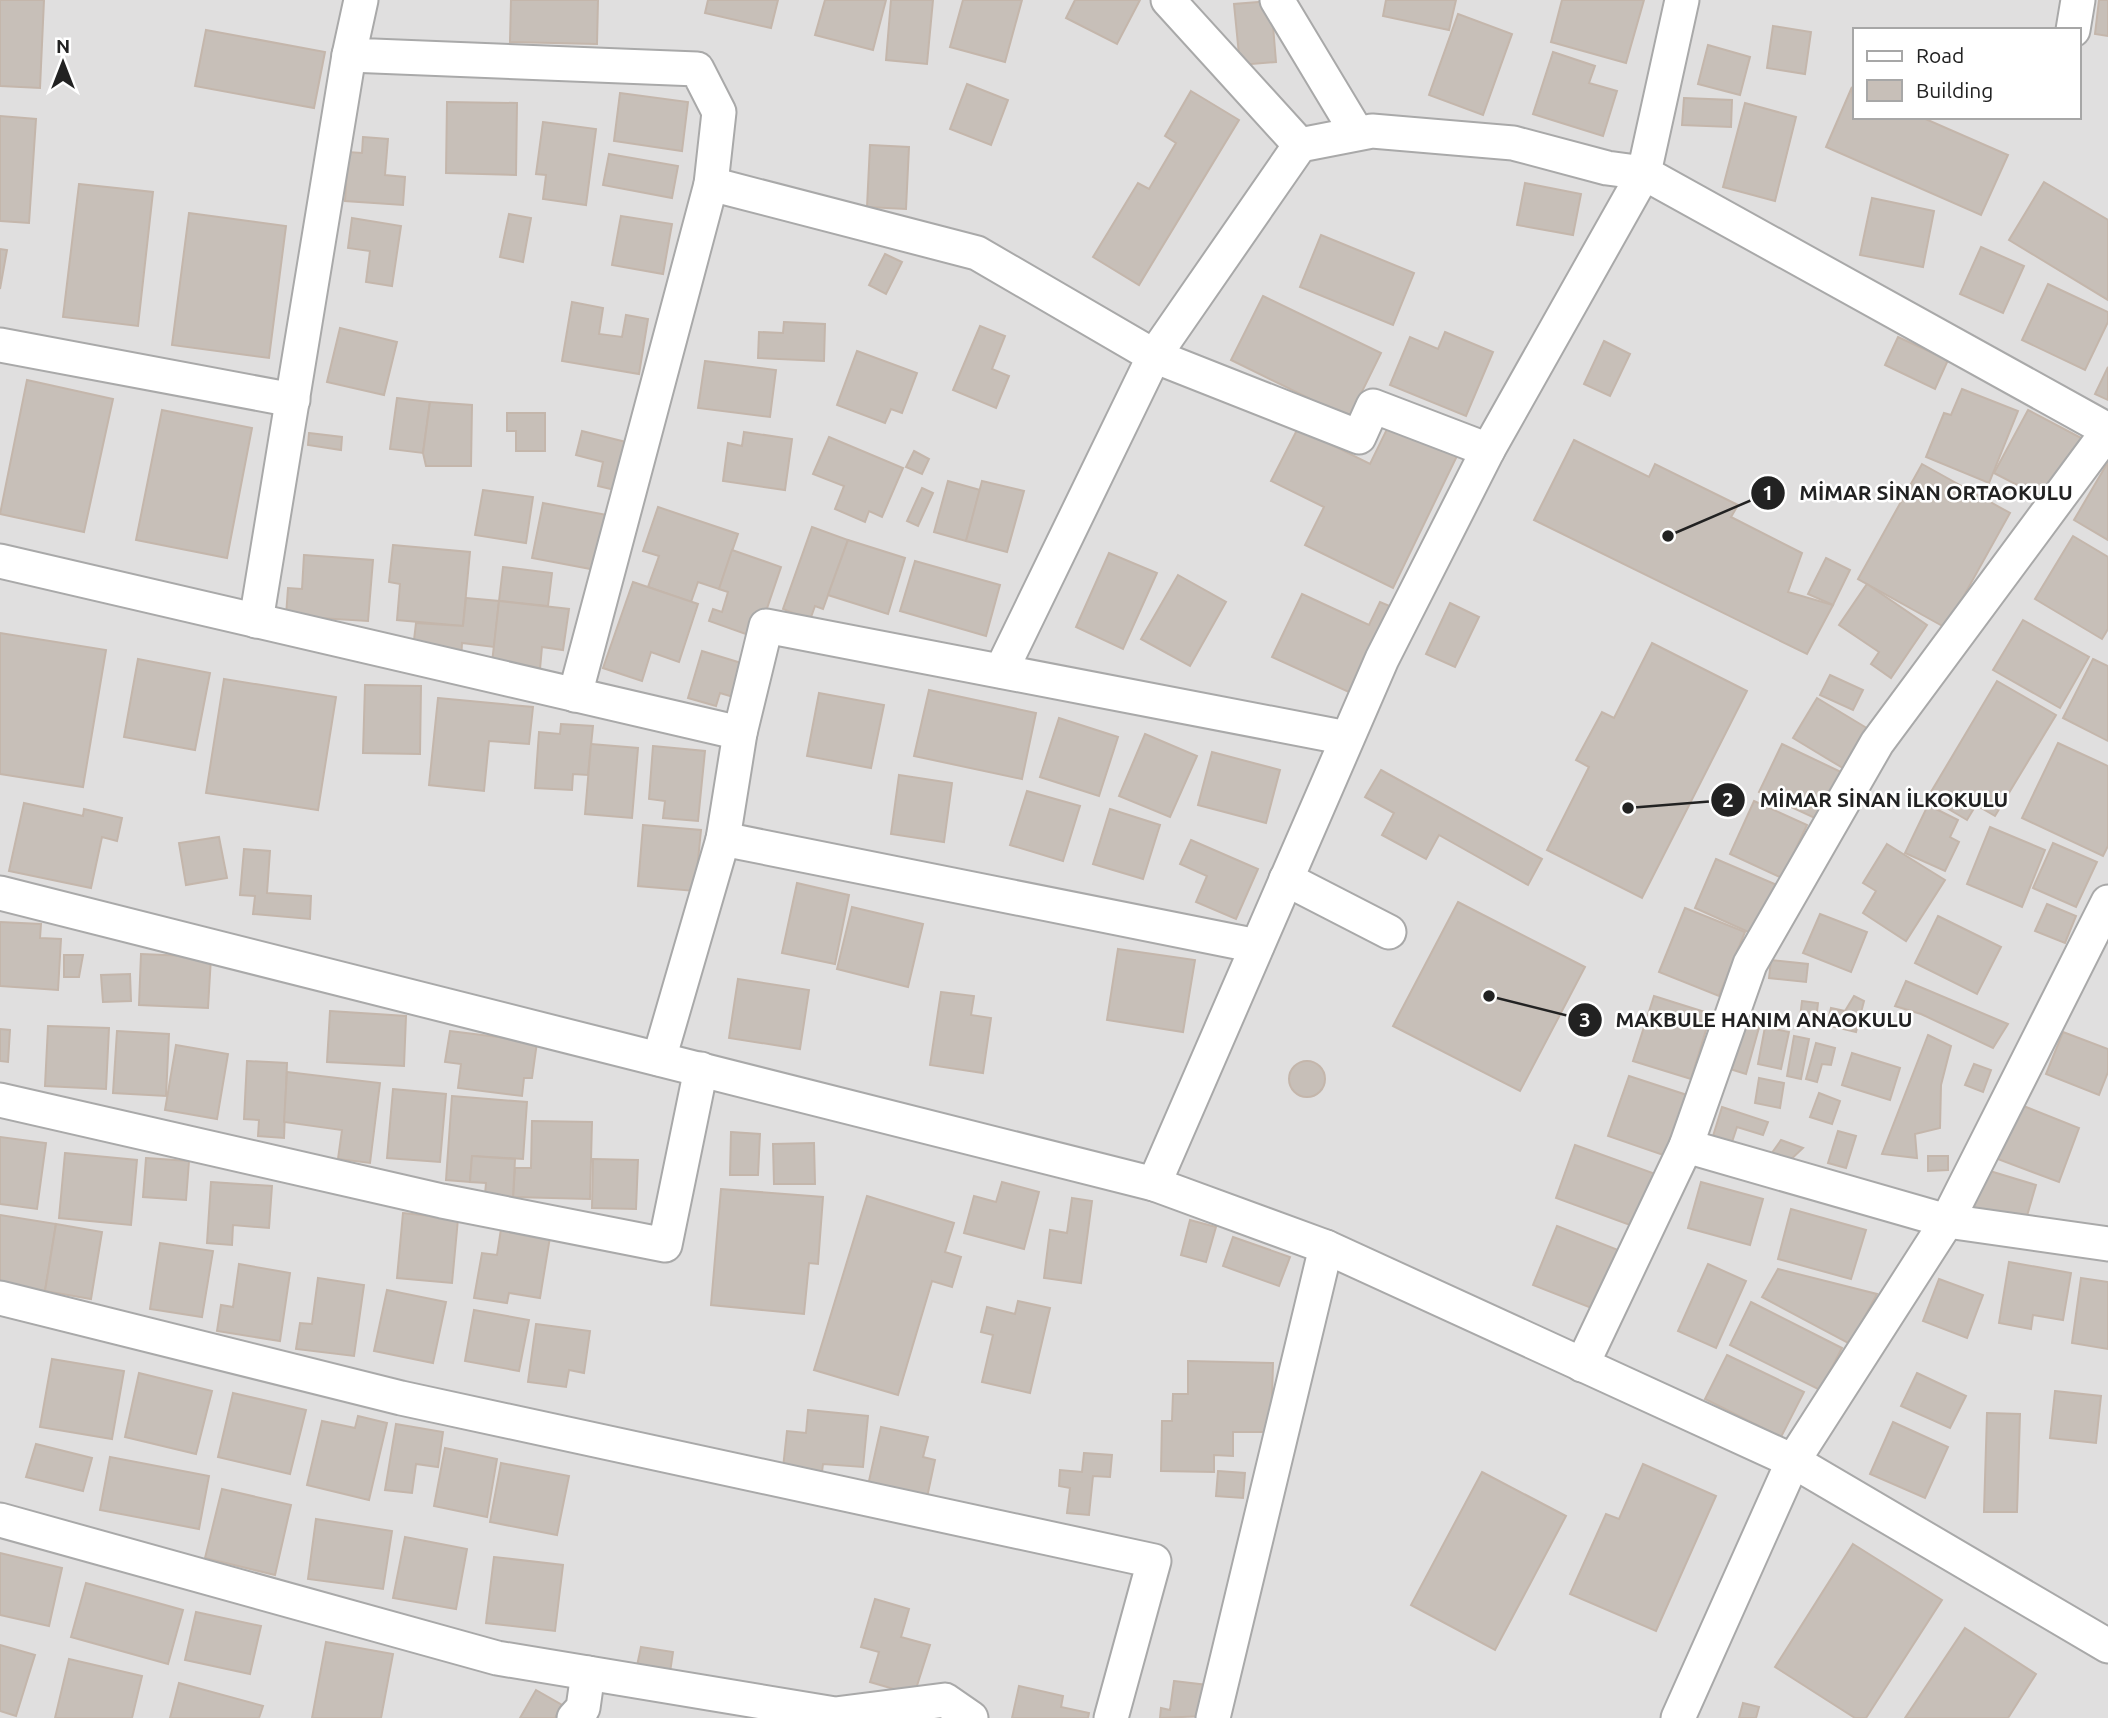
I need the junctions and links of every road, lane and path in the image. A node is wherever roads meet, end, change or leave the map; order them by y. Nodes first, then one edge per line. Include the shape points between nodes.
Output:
1 (361, 0) edge
2 (1168, 0) edge
3 (1277, 0) edge
4 (1682, 0) edge
5 (2078, 0) edge
6 (2073, 28) edge
7 (349, 55) junction
8 (1357, 133) junction
9 (1300, 145) junction
10 (1644, 173) junction
11 (711, 184) junction
12 (0, 345) edge
13 (1154, 356) junction
14 (293, 400) junction
15 (2108, 430) edge
16 (1488, 450) junction
17 (0, 561) edge
18 (256, 621) junction
19 (1001, 671) junction
20 (575, 695) junction
21 (740, 733) junction
22 (1347, 738) junction
23 (723, 839) junction
24 (1286, 879) junction
25 (0, 893) edge
26 (2108, 902) edge
27 (1389, 932) dead end
28 (1257, 946) junction
29 (659, 1059) junction
30 (701, 1069) junction
31 (0, 1100) edge
32 (1686, 1146) junction
33 (1154, 1184) junction
34 (1947, 1222) junction
35 (2108, 1244) edge
36 (1326, 1247) junction
37 (0, 1298) edge
38 (1582, 1365) junction
39 (1793, 1461) junction
40 (0, 1520) edge
41 (2108, 1646) edge
42 (588, 1673) junction
43 (574, 1718) edge
44 (971, 1718) edge
45 (1111, 1718) edge
46 (1213, 1718) edge
47 (1678, 1718) edge

1 - 7 street
2 - 9 street
3 - 8 street
4 - 10 street
5 - 6 street
7 - 11 street via 698,69 719,112
7 - 14 street
8 - 9 street
8 - 10 street via 1513,143
9 - 13 street
10 - 15 street
10 - 16 street
11 - 13 street via 977,253
11 - 20 street
12 - 14 street
13 - 16 street via 1359,437 1373,406
13 - 19 street
14 - 18 street
15 - 32 street via 1877,743 1750,964
16 - 22 street
17 - 18 street
18 - 20 street
19 - 21 street via 766,626
19 - 22 street
20 - 21 street
21 - 23 street
22 - 24 street
23 - 28 street
23 - 29 street
24 - 27 street
24 - 28 street
25 - 29 street
26 - 34 street
28 - 33 street
29 - 30 street
30 - 31 street via 665,1245 442,1201
30 - 33 street
32 - 34 street
32 - 38 street
33 - 36 street
34 - 35 street
34 - 39 street
36 - 38 street
36 - 46 street
37 - 45 street via 401,1398 1154,1561
38 - 39 street
39 - 41 street
39 - 47 street
40 - 42 street via 497,1658
42 - 43 street via 583,1709
42 - 44 street via 835,1714 945,1700

